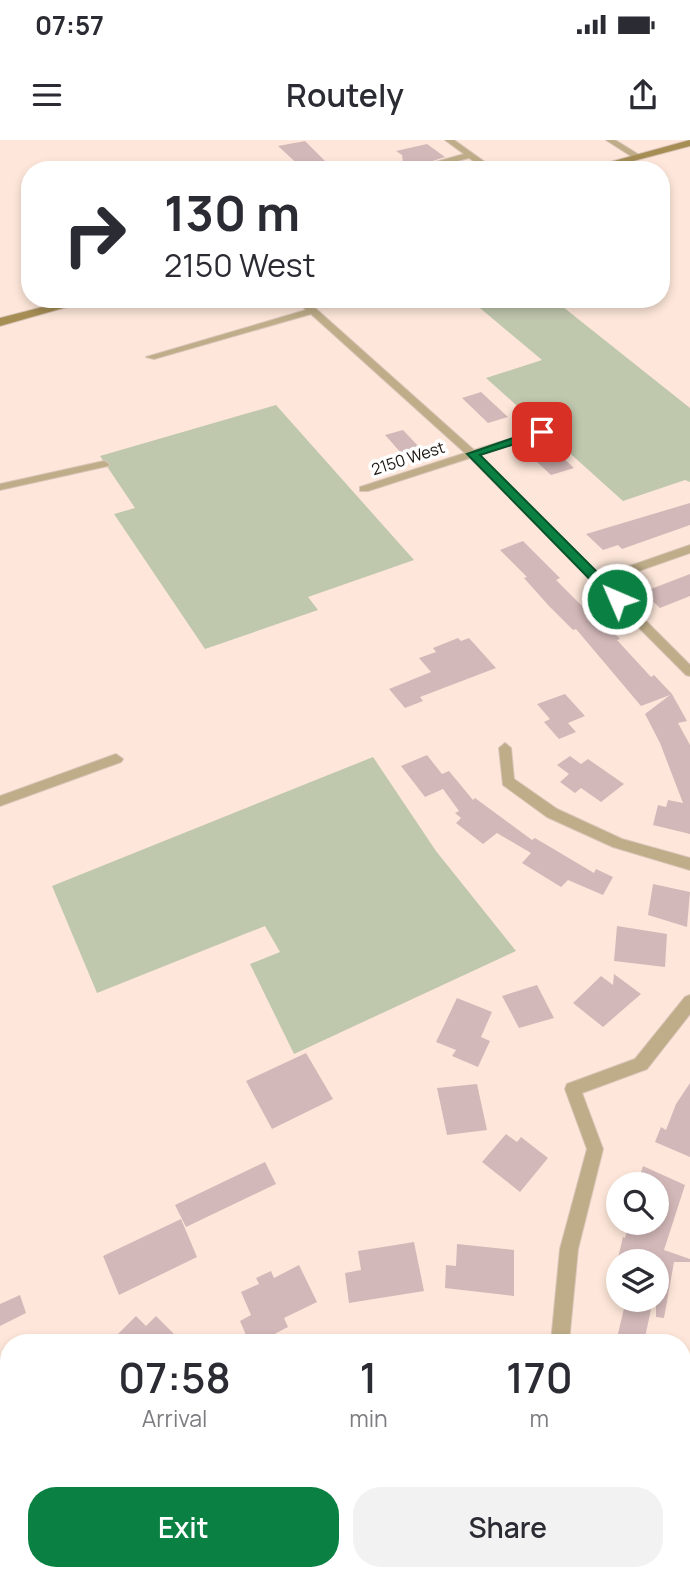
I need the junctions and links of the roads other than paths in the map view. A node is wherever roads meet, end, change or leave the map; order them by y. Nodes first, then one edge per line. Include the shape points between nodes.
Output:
1 (449, 140) edge
2 (610, 140) edge
3 (690, 143) edge
4 (470, 155) junction
5 (637, 156) junction
6 (446, 161) edge
7 (479, 161) edge
8 (619, 161) edge
9 (54, 308) edge
10 (309, 308) edge
11 (312, 311) junction
12 (0, 322) edge
13 (151, 357) dead end
14 (542, 432) dead end
15 (472, 454) junction
16 (104, 464) dead end
17 (0, 486) edge
18 (364, 489) dead end
19 (690, 550) edge
20 (598, 581) junction
21 (690, 671) edge
22 (505, 748) dead end
23 (116, 759) dead end
24 (0, 801) edge
25 (690, 864) edge
26 (690, 1002) edge
27 (560, 1334) edge

1 - 4 street
2 - 5 street
3 - 5 main road
4 - 6 street
4 - 7 street
5 - 8 main road
9 - 12 main road
10 - 11 street
11 - 13 street
11 - 15 street
14 - 15 street, 2150 West
15 - 18 street, 2150 West
15 - 20 street
16 - 17 street
19 - 20 street
20 - 21 street
22 - 25 street via 508,781 552,813 618,843
23 - 24 street
26 - 27 street via 641,1064 573,1089 595,1149 569,1249

